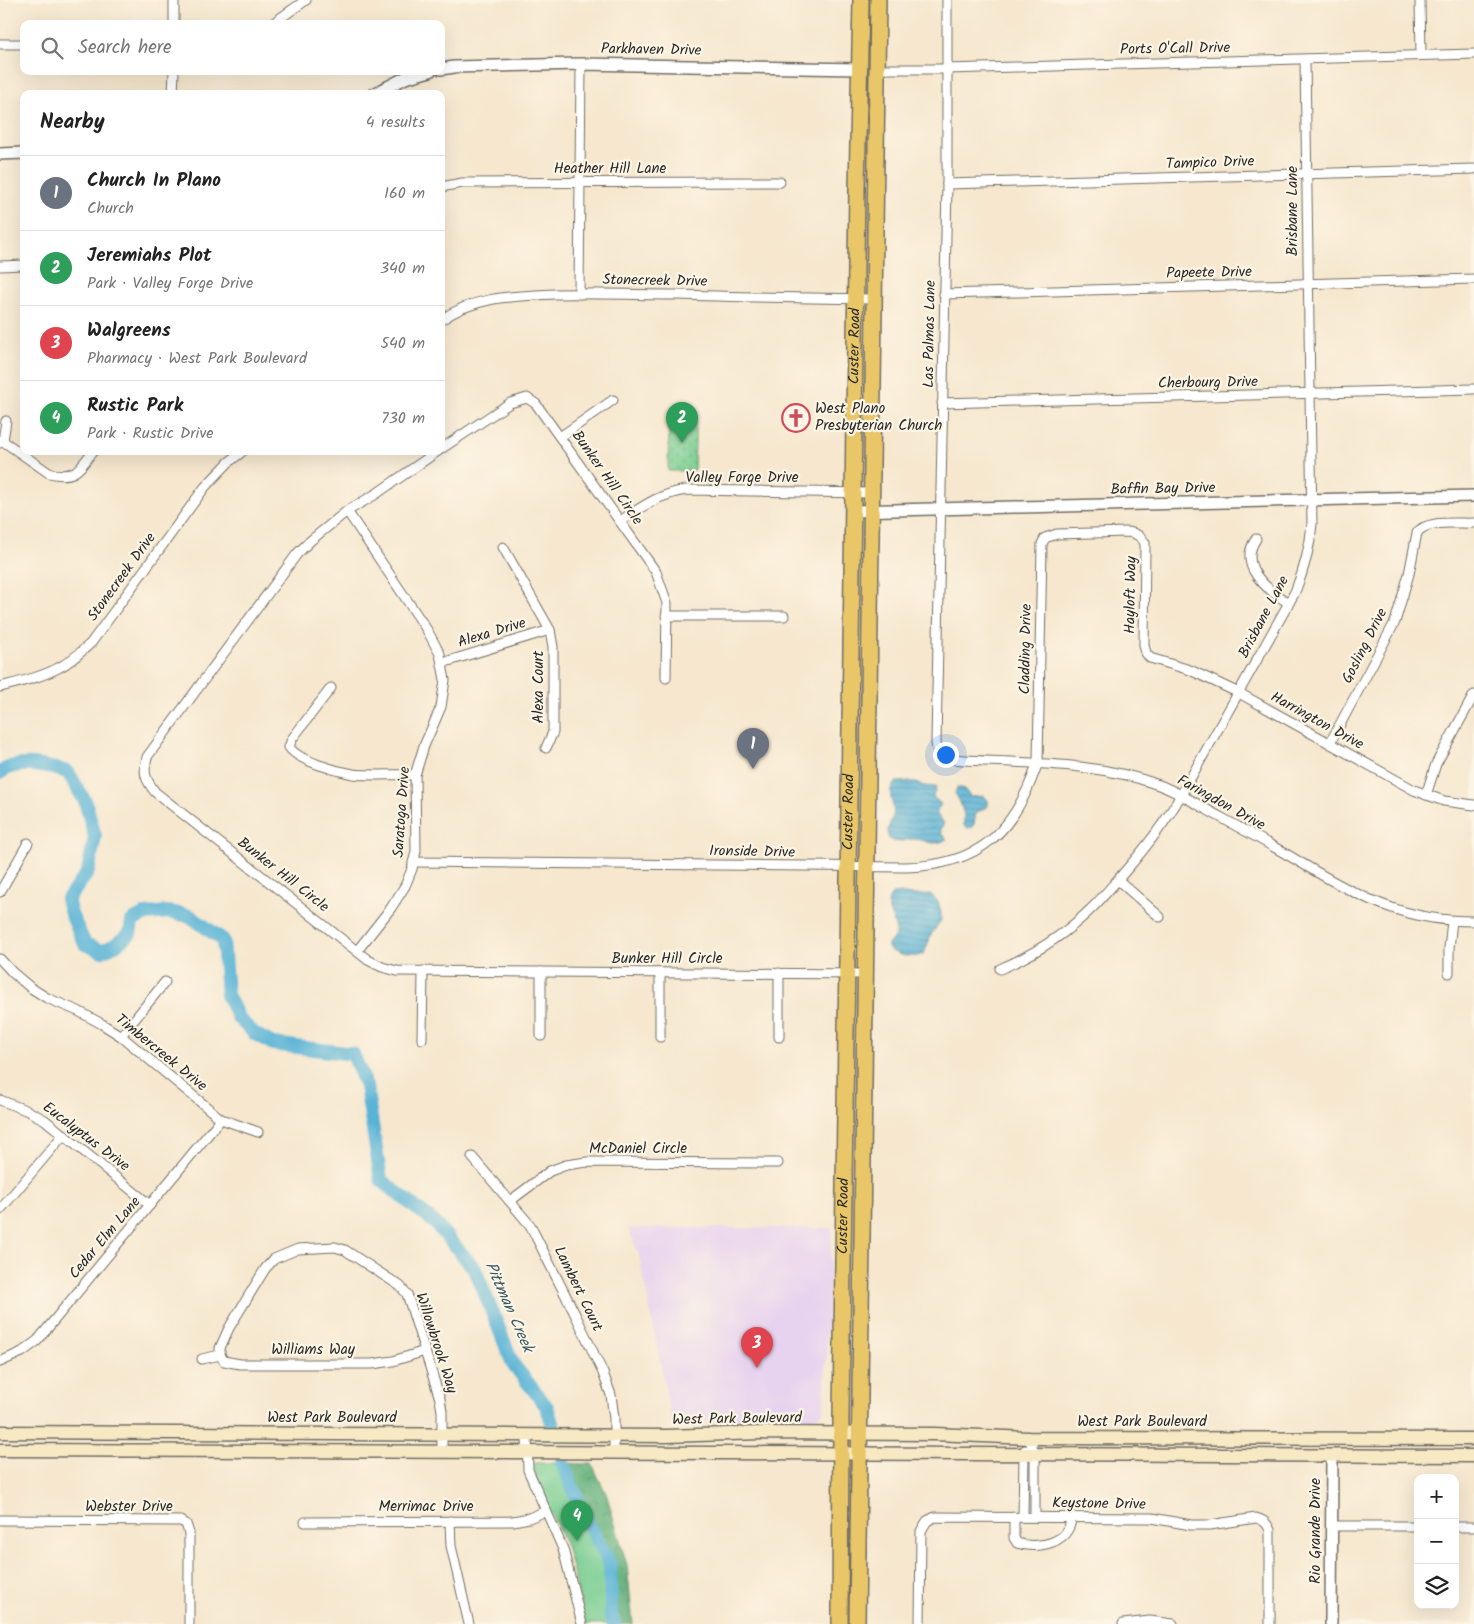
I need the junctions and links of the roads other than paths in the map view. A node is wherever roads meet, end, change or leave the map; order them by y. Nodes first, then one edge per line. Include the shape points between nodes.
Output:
1 (174, 0) edge
2 (304, 0) edge
3 (861, 0) edge
4 (878, 0) edge
5 (948, 0) edge
6 (1420, 0) edge
7 (174, 20) edge
8 (277, 20) edge
9 (0, 44) edge
10 (20, 44) edge
11 (1474, 54) edge
12 (1421, 55) junction
13 (1305, 60) junction
14 (581, 64) junction
15 (445, 68) edge
16 (860, 69) junction
17 (877, 69) junction
18 (947, 69) junction
19 (174, 75) edge
20 (416, 75) edge
21 (173, 90) edge
22 (382, 90) edge
23 (20, 153) edge
24 (0, 154) edge
25 (1474, 169) edge
26 (1307, 174) junction
27 (580, 182) junction
28 (780, 182) dead end
29 (946, 184) junction
30 (445, 187) edge
31 (20, 265) edge
32 (0, 266) edge
33 (1474, 279) edge
34 (1308, 284) junction
35 (579, 294) junction
36 (944, 294) junction
37 (857, 299) junction
38 (874, 299) junction
39 (445, 317) edge
40 (1474, 389) edge
41 (1310, 394) junction
42 (613, 400) dead end
43 (942, 404) junction
44 (6, 421) dead end
45 (560, 437) junction
46 (1, 442) edge
47 (445, 447) edge
48 (20, 454) edge
49 (21, 455) edge
50 (90, 455) edge
51 (238, 455) edge
52 (433, 455) edge
53 (854, 493) junction
54 (872, 493) junction
55 (1474, 496) edge
56 (1312, 500) junction
57 (940, 510) junction
58 (347, 511) junction
59 (871, 511) junction
60 (854, 512) junction
61 (620, 521) junction
62 (1474, 523) edge
63 (1140, 536) joint
64 (1256, 538) dead end
65 (503, 547) dead end
66 (1289, 603) junction
67 (666, 616) junction
68 (784, 616) dead end
69 (550, 630) junction
70 (1148, 656) joint
71 (442, 663) junction
72 (666, 678) dead end
73 (0, 687) edge
74 (331, 688) dead end
75 (1239, 693) junction
76 (1474, 695) edge
77 (1330, 742) junction
78 (546, 748) dead end
79 (942, 757) joint
80 (1038, 762) junction
81 (415, 775) junction
82 (1181, 795) junction
83 (1426, 795) junction
84 (1474, 804) edge
85 (28, 843) dead end
86 (413, 862) junction
87 (849, 867) junction
88 (867, 867) junction
89 (1118, 880) junction
90 (0, 892) edge
91 (1160, 917) dead end
92 (1452, 921) junction
93 (1474, 921) edge
94 (357, 951) junction
95 (0, 959) edge
96 (1000, 969) dead end
97 (423, 972) junction
98 (541, 972) junction
99 (660, 973) junction
100 (779, 973) junction
101 (1449, 973) dead end
102 (848, 974) junction
103 (865, 974) junction
104 (165, 982) dead end
105 (121, 1036) junction
106 (541, 1036) dead end
107 (660, 1037) dead end
108 (779, 1037) dead end
109 (422, 1039) dead end
110 (0, 1100) edge
111 (221, 1119) junction
112 (258, 1132) dead end
113 (64, 1134) junction
114 (472, 1157) dead end
115 (778, 1163) dead end
116 (510, 1202) junction
117 (150, 1205) junction
118 (0, 1210) edge
119 (425, 1351) junction
120 (220, 1355) junction
121 (202, 1358) dead end
122 (0, 1362) edge
123 (0, 1432) edge
124 (841, 1434) junction
125 (858, 1434) junction
126 (442, 1435) junction
127 (527, 1435) junction
128 (701, 1435) junction
129 (614, 1436) junction
130 (1029, 1438) junction
131 (1204, 1438) junction
132 (1332, 1439) junction
133 (1474, 1439) edge
134 (0, 1450) edge
135 (442, 1452) junction
136 (527, 1452) junction
137 (614, 1453) junction
138 (701, 1454) junction
139 (841, 1454) junction
140 (858, 1454) junction
141 (1029, 1455) junction
142 (1204, 1455) junction
143 (1332, 1456) junction
144 (1474, 1456) edge
145 (546, 1511) junction
146 (1018, 1517) junction
147 (1035, 1517) junction
148 (1072, 1517) junction
149 (0, 1520) edge
150 (450, 1521) junction
151 (305, 1522) dead end
152 (1332, 1526) junction
153 (1414, 1526) edge
154 (1459, 1526) edge
155 (1474, 1527) edge
156 (189, 1624) edge
157 (469, 1624) edge
158 (582, 1624) edge
159 (840, 1624) edge
160 (857, 1624) edge
161 (920, 1624) edge
162 (1123, 1624) edge
163 (1173, 1624) edge
164 (1270, 1624) edge
165 (1331, 1624) edge

1 - 7 street
2 - 8 street
3 - 16 main road, Custer Road
4 - 17 main road, Custer Road
5 - 18 street, Las Palmas Lane
6 - 12 street
9 - 10 street
11 - 12 street, Ports O'Call Drive
12 - 13 street, Ports O'Call Drive
13 - 18 street, Ports O'Call Drive
13 - 26 street, Brisbane Lane
14 - 15 street, Parkhaven Drive
14 - 16 street, Parkhaven Drive
14 - 27 street
16 - 17 main road
16 - 37 main road, Custer Road
17 - 18 street, Ports O'Call Drive
17 - 38 main road, Custer Road
18 - 29 street, Las Palmas Lane
19 - 21 street
20 - 22 street
23 - 24 street
25 - 26 street, Tampico Drive
26 - 29 street, Tampico Drive
26 - 34 street, Brisbane Lane
27 - 28 street, Heather Hill Lane
27 - 30 street, Heather Hill Lane via 462,183
27 - 35 street
29 - 36 street, Las Palmas Lane
31 - 32 street
33 - 34 street, Papeete Drive
34 - 36 street, Papeete Drive
34 - 41 street, Brisbane Lane
35 - 37 street, Stonecreek Drive
35 - 39 street, Stonecreek Drive via 486,300
36 - 43 street, Las Palmas Lane
37 - 38 street, Stonecreek Drive
37 - 53 main road, Custer Road
38 - 54 main road, Custer Road
40 - 41 street, Cherbourg Drive
41 - 43 street, Cherbourg Drive
41 - 56 street, Brisbane Lane
42 - 45 street
43 - 57 street, Las Palmas Lane
44 - 46 street
45 - 47 street, Bunker Hill Circle via 536,404 527,398 510,402
45 - 61 street, Bunker Hill Circle
46 - 48 street
49 - 50 street via 49,473 68,475 77,472
51 - 73 street, Stonecreek Drive via 205,487 91,643 59,668
52 - 58 street, Bunker Hill Circle
53 - 54 street, Valley Forge Drive
53 - 60 main road, Custer Road
53 - 61 street, Valley Forge Drive via 686,490 660,496
54 - 59 main road, Custer Road
55 - 56 street, Baffin Bay Drive
56 - 57 street, Baffin Bay Drive
56 - 66 street, Brisbane Lane via 1306,561
57 - 59 street, Baffin Bay Drive
57 - 79 street, Las Palmas Lane via 936,743
58 - 71 street, Saratoga Drive via 428,630
58 - 94 street, Bunker Hill Circle via 297,554 147,757 145,775 155,792
59 - 60 street, Baffin Bay Drive
59 - 88 main road, Custer Road
60 - 87 main road, Custer Road
61 - 67 street, Bunker Hill Circle via 656,572 666,603
62 - 77 street, Gosling Drive via 1430,524 1419,529 1414,540 1410,574 1395,622
63 - 70 street, Hayloft Way via 1145,543 1144,645
63 - 80 street, Cladding Drive via 1128,532 1057,534 1045,538 1042,544
64 - 66 street via 1249,555 1257,576 1267,588
65 - 69 street, Alexa Court
66 - 75 street, Brisbane Lane
67 - 68 street
67 - 72 street, Bunker Hill Circle
69 - 71 street, Alexa Drive
69 - 78 street, Alexa Court via 553,732
70 - 75 street, Harrington Drive via 1190,670
71 - 81 street, Saratoga Drive via 445,680 441,706
74 - 81 street via 292,739 289,747 292,752 313,763 352,774
75 - 77 street, Harrington Drive
75 - 82 street, Brisbane Lane
76 - 83 street via 1436,764
77 - 83 street, Harrington Drive
79 - 80 street, Faringdon Drive
80 - 82 street, Faringdon Drive via 1123,774
80 - 88 street, Ironside Drive via 1028,793 1008,824 975,851 956,860 925,867
81 - 86 street, Saratoga Drive via 416,851
82 - 89 street, Brisbane Lane via 1166,822
82 - 92 street, Faringdon Drive via 1355,893 1395,909
83 - 84 street, Harrington Drive via 1444,801
85 - 90 street
86 - 87 street, Ironside Drive
86 - 94 street, Saratoga Drive via 405,886
87 - 88 street, Ironside Drive
87 - 102 main road, Custer Road
88 - 103 main road, Custer Road
89 - 91 street
89 - 96 street, Brisbane Lane via 1074,925 1028,957
92 - 93 street, Faringdon Drive
92 - 101 street
94 - 97 street, Bunker Hill Circle via 382,967
95 - 105 street, Timbercreek Drive via 31,988
97 - 98 street, Bunker Hill Circle
97 - 109 street
98 - 99 street, Bunker Hill Circle
98 - 106 street
99 - 100 street, Bunker Hill Circle
99 - 107 street
100 - 102 street, Bunker Hill Circle
100 - 108 street
102 - 103 street, Bunker Hill Circle
102 - 124 main road, Custer Road
103 - 125 main road, Custer Road
104 - 105 street
105 - 111 street, Timbercreek Drive
110 - 113 street, Eucalyptus Drive via 45,1120
111 - 112 street, Timbercreek Drive
111 - 117 street, Cedar Elm Lane
113 - 117 street, Eucalyptus Drive
113 - 118 street
114 - 116 street, Lambert Court
115 - 116 street, McDaniel Circle via 587,1162 550,1171
116 - 129 street, Lambert Court via 530,1225 541,1245 603,1373 611,1395
117 - 122 street, Cedar Elm Lane via 36,1341
119 - 120 street, Williams Way via 372,1364 240,1364 224,1360
119 - 120 street, Willowbrook Way via 406,1294 400,1286 345,1250 335,1247 298,1249 274,1258 229,1328
119 - 126 street, Willowbrook Way via 440,1399
120 - 121 street
123 - 126 main road, West Park Boulevard
124 - 125 main road, West Park Boulevard
124 - 128 main road, West Park Boulevard
124 - 139 main road, Custer Road
125 - 130 main road, West Park Boulevard
125 - 140 main road, Custer Road
126 - 127 main road, West Park Boulevard
126 - 135 street, Willowbrook Way
127 - 129 main road, West Park Boulevard
127 - 136 street
128 - 129 main road, West Park Boulevard
128 - 138 main road
129 - 137 street, Lambert Court
130 - 131 main road, West Park Boulevard
130 - 141 street
131 - 132 main road, West Park Boulevard
131 - 142 main road
132 - 133 main road, West Park Boulevard
132 - 143 street, Rio Grande Drive
134 - 135 main road
135 - 136 main road
136 - 137 main road
136 - 145 street via 528,1470
137 - 138 main road
138 - 139 main road
139 - 140 main road
139 - 159 main road, Custer Road
140 - 141 main road
140 - 160 main road, Custer Road
141 - 142 main road
141 - 146 street
141 - 147 street
142 - 143 main road
143 - 144 main road
143 - 152 street, Rio Grande Drive
145 - 150 street, Merrimac Drive via 522,1520
145 - 158 street via 563,1549
146 - 147 street, Keystone Drive
146 - 148 street via 1014,1538 1022,1545 1055,1542 1070,1528
146 - 161 street, Keystone Drive via 935,1517 928,1521 921,1531
147 - 148 street, Keystone Drive
148 - 164 street, Keystone Drive via 1152,1518 1191,1525 1256,1518 1265,1522 1270,1530
149 - 156 street, Webster Drive via 181,1521 190,1533
150 - 151 street, Merrimac Drive
150 - 157 street via 451,1546
152 - 153 street
152 - 165 street, Rio Grande Drive
154 - 155 street
162 - 163 street via 1150,1621

